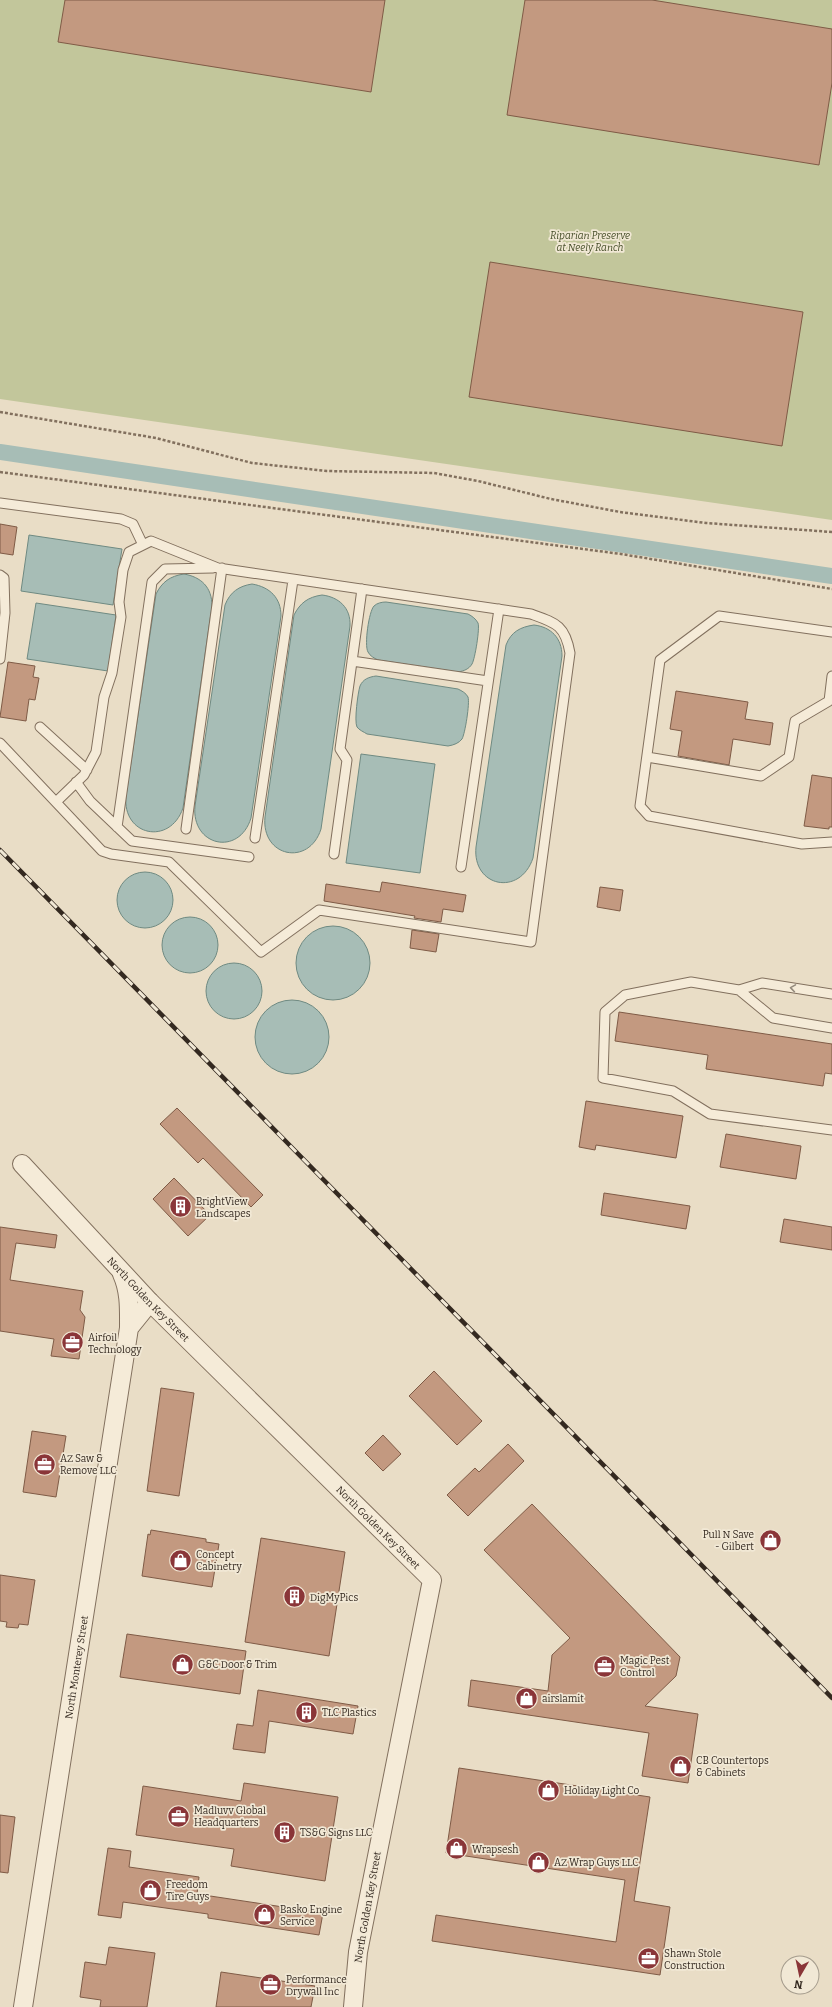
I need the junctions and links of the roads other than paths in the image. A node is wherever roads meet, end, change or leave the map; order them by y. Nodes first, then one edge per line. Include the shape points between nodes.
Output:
1 (0, 503) edge
2 (143, 545) junction
3 (220, 568) junction
4 (0, 575) edge
5 (293, 580) junction
6 (362, 589) junction
7 (499, 610) junction
8 (832, 632) edge
9 (0, 659) edge
10 (352, 661) junction
11 (832, 676) edge
12 (488, 681) junction
13 (40, 727) dead end
14 (0, 743) edge
15 (647, 757) junction
16 (87, 770) junction
17 (76, 782) junction
18 (56, 802) junction
19 (117, 827) junction
20 (186, 829) dead end
21 (255, 838) dead end
22 (832, 842) edge
23 (334, 854) dead end
24 (248, 857) dead end
25 (461, 867) dead end
26 (739, 990) junction
27 (832, 994) edge
28 (832, 1028) edge
29 (832, 1130) edge
30 (22, 1164) dead end
31 (119, 1268) junction
32 (150, 1302) junction
33 (129, 1328) junction
34 (23, 2007) edge
35 (353, 2007) edge

1 - 2 lane via 121,519 133,524
2 - 3 lane via 151,540
2 - 16 lane via 129,552 123,570 119,602 121,617 112,673 104,697 96,752
3 - 5 lane
3 - 19 lane via 165,569 152,582
3 - 20 lane
4 - 9 lane via 4,578 5,613
5 - 6 lane
5 - 21 lane
6 - 7 lane
6 - 10 lane
7 - 12 lane
7 - 18 lane via 531,614 554,622 567,637 570,653 531,942 319,910 261,952 169,862 102,851
8 - 15 lane via 719,616 660,660
10 - 12 lane
10 - 23 lane via 340,749 347,760
11 - 15 lane via 829,701 795,721 789,757 760,776
12 - 25 lane
13 - 16 lane
14 - 18 lane
15 - 22 lane via 640,806 649,816 802,844
16 - 17 lane
17 - 18 lane
17 - 19 lane via 90,801
19 - 24 lane via 132,841
27 -> 26 lane via 762,983
26 - 28 lane via 773,1018
26 - 29 lane via 691,982 625,995 605,1012 603,1078 673,1091 710,1114
30 - 31 street, North Golden Key Street
31 - 32 street, North Golden Key Street
31 - 33 street, North Monterey Street via 129,1300
32 - 33 street
32 - 35 street, North Golden Key Street via 432,1580 358,1952
33 - 34 street, North Monterey Street

